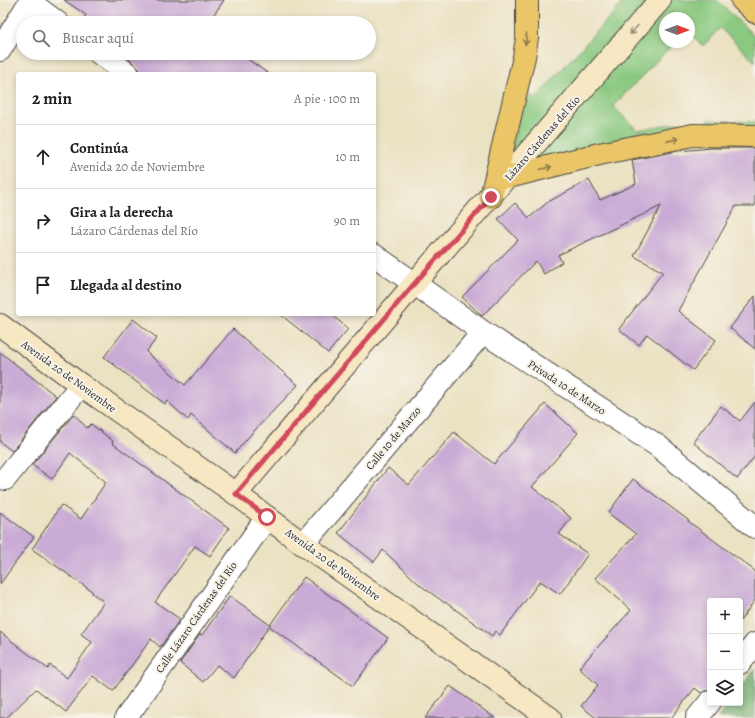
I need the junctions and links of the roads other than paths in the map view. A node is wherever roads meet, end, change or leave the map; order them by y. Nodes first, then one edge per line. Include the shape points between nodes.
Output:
1 (527, 0) edge
2 (660, 0) edge
3 (742, 0) edge
4 (30, 1) edge
5 (755, 12) edge
6 (21, 16) edge
7 (49, 16) edge
8 (16, 24) edge
9 (0, 50) edge
10 (109, 60) edge
11 (125, 72) edge
12 (755, 136) edge
13 (508, 177) junction
14 (491, 197) junction
15 (376, 256) edge
16 (414, 284) junction
17 (0, 324) edge
18 (483, 332) junction
19 (80, 385) junction
20 (5, 479) dead end
21 (236, 494) junction
22 (267, 517) junction
23 (755, 528) edge
24 (303, 544) junction
25 (755, 644) edge
26 (743, 659) edge
27 (707, 706) edge
28 (126, 718) edge
29 (550, 718) edge
30 (697, 718) edge

1 -> 14 main road via 524,57
2 -> 13 street, Lázaro Cárdenas del Río
3 - 5 main road
4 - 6 street
4 - 7 street
8 - 9 street
10 - 11 street
13 -> 12 main road via 599,154 693,136
13 - 14 street, Lázaro Cárdenas del Río
14 - 16 street, Lázaro Cárdenas del Río
15 - 16 street, Privada 10 de Marzo
16 - 18 street, Privada 10 de Marzo
16 - 21 street, Lázaro Cárdenas del Río
17 - 19 street, Avenida 20 de Noviembre
18 - 23 street, Privada 10 de Marzo via 658,446
18 - 24 street, Calle 10 de Marzo
19 - 20 street
19 - 21 street, Avenida 20 de Noviembre
21 - 22 street, Avenida 20 de Noviembre
22 - 24 street, Avenida 20 de Noviembre
22 - 28 street, Calle Lázaro Cárdenas del Río
24 - 29 street, Avenida 20 de Noviembre
25 - 26 street
27 - 30 street

